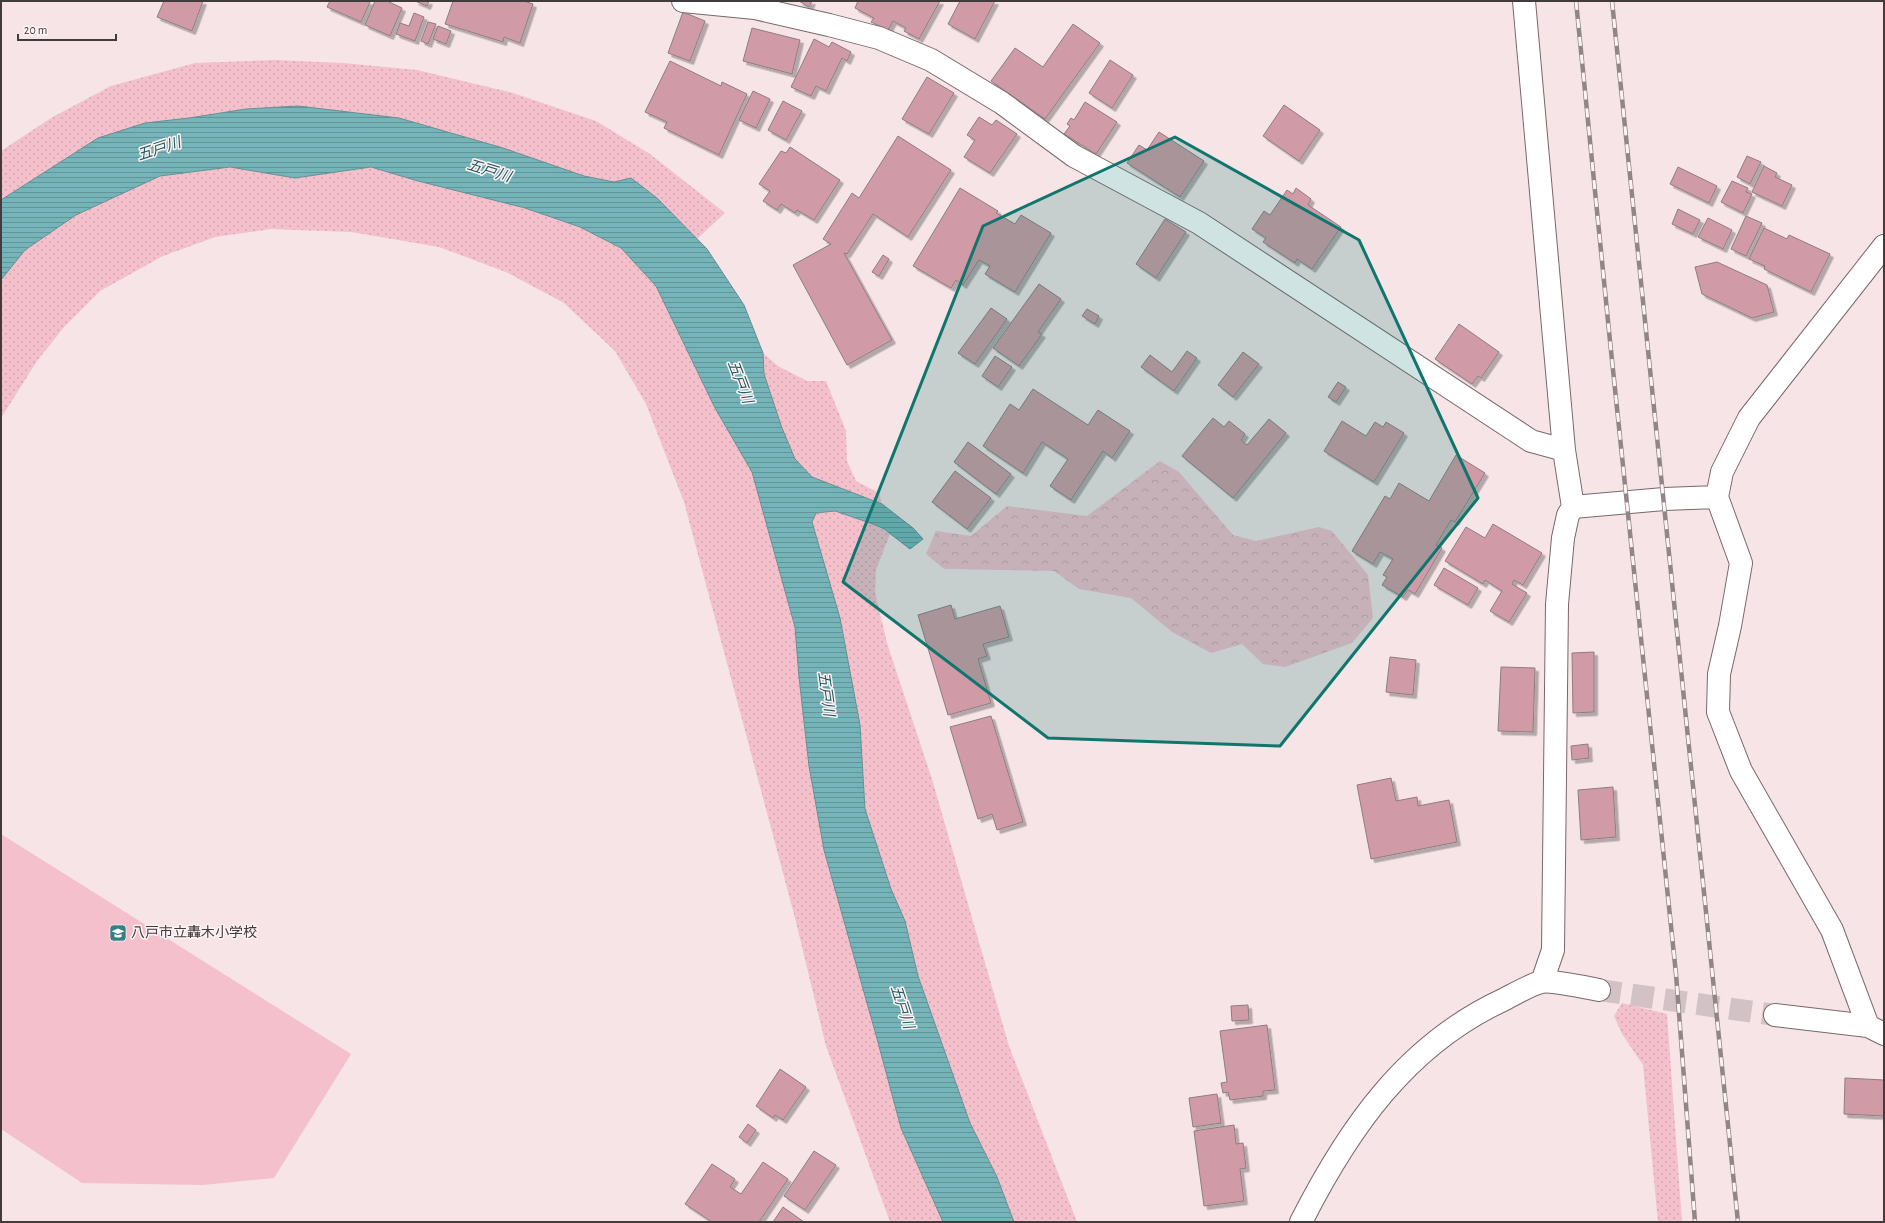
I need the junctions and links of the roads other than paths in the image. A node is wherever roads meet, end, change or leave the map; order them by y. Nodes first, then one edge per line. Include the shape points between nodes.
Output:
1 (683, 1) edge
2 (1524, 1) edge
3 (1884, 246) edge
4 (1564, 450) junction
5 (1717, 497) junction
6 (1573, 507) junction
7 (1542, 982) junction
8 (1599, 990) tunnel mouth
9 (1775, 1015) tunnel mouth
10 (1876, 1030) edge
11 (1301, 1222) edge

1 - 4 street via 755,8 829,25 879,38 931,60 1002,103 1074,156 1199,223 1531,441
2 - 4 street
3 - 5 street via 1749,418 1722,472
4 - 6 street
5 - 6 street
5 - 10 street via 1742,563 1719,674 1718,712 1741,771 1832,930
6 - 7 street via 1568,515 1563,538 1556,604 1553,950
7 - 8 street
7 - 11 street via 1482,1010 1422,1053 1401,1073 1357,1125 1320,1184
9 - 10 street

